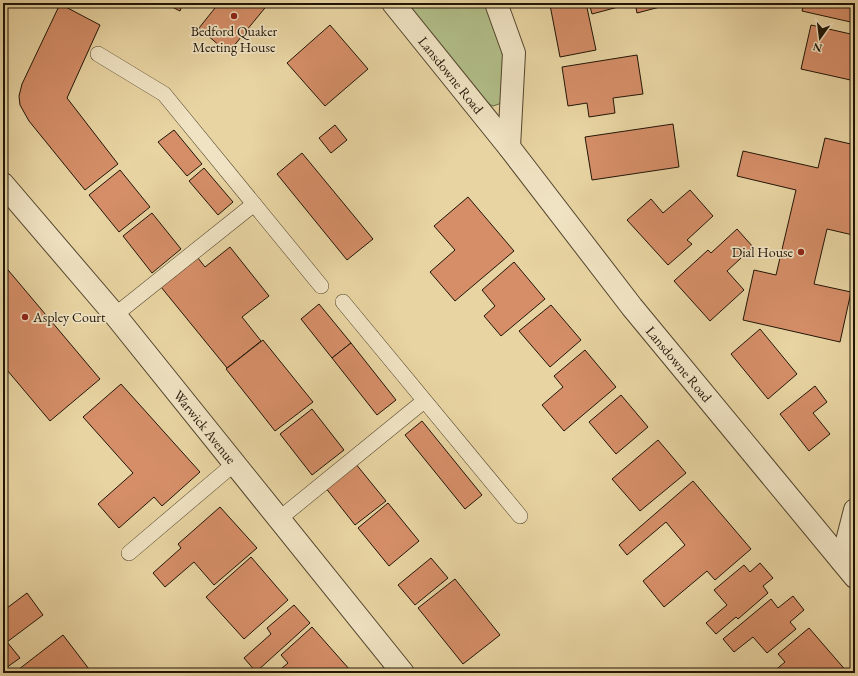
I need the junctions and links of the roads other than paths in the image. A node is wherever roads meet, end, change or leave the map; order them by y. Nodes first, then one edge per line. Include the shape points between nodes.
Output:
1 (393, 3) edge
2 (496, 3) edge
3 (98, 54) dead end
4 (509, 147) junction
5 (3, 184) edge
6 (254, 204) junction
7 (321, 286) dead end
8 (343, 302) dead end
9 (115, 315) junction
10 (424, 401) junction
11 (234, 464) junction
12 (855, 510) edge
13 (520, 516) dead end
14 (279, 519) junction
15 (129, 553) dead end
16 (849, 569) edge
17 (403, 673) edge

1 - 4 street, Lansdowne Road
2 - 4 street via 514,53
3 - 6 lane via 164,94
4 - 16 street, Lansdowne Road via 632,307
5 - 9 street, Warwick Avenue
6 - 7 lane
6 - 9 lane
8 - 10 lane
9 - 11 street, Warwick Avenue
10 - 13 lane
10 - 14 lane
11 - 14 street, Warwick Avenue
11 - 15 lane
12 - 16 street
14 - 17 street, Warwick Avenue

